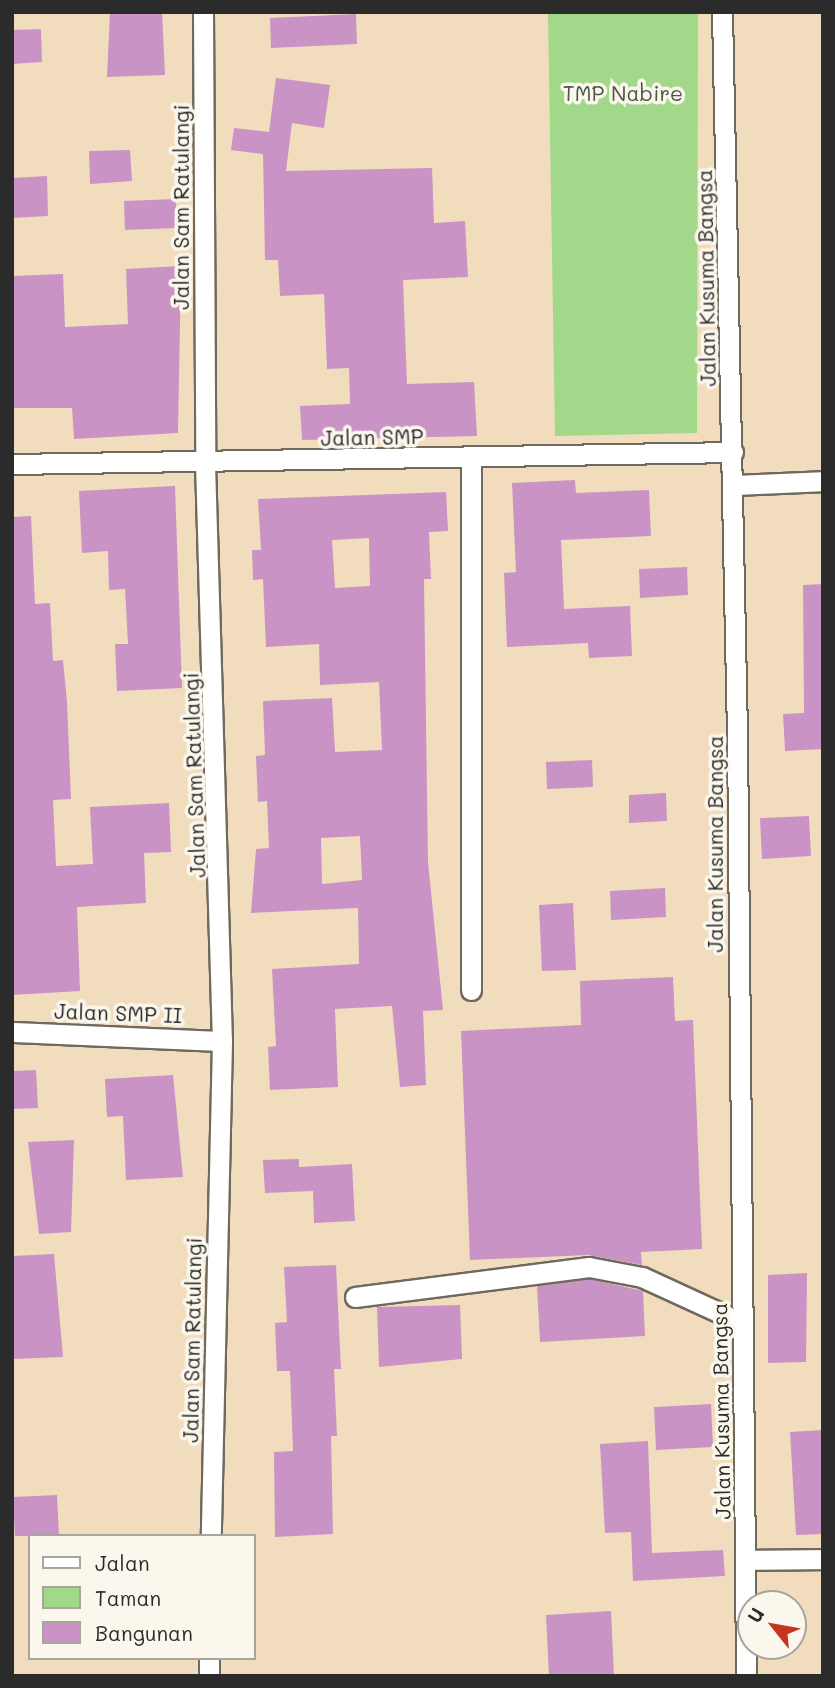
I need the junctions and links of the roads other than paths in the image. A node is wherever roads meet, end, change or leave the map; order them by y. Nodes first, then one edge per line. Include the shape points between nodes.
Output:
1 (203, 12) edge
2 (722, 12) edge
3 (733, 452) junction
4 (471, 458) junction
5 (205, 463) junction
6 (12, 464) edge
7 (823, 481) edge
8 (733, 485) junction
9 (471, 990) dead end
10 (12, 1032) edge
11 (222, 1041) junction
12 (355, 1297) dead end
13 (742, 1323) junction
14 (211, 1534) edge
15 (823, 1559) edge
16 (745, 1560) junction
17 (746, 1676) edge

1 - 5 street, Jalan Sam Ratulangi
2 - 3 street, Jalan Kusuma Bangsa
3 - 4 street, Jalan SMP
3 - 8 street, Jalan Kusuma Bangsa
4 - 5 street, Jalan SMP
4 - 9 street
5 - 6 street, Jalan SMP
5 - 11 street, Jalan Sam Ratulangi
7 - 8 street
8 - 13 street, Jalan Kusuma Bangsa
10 - 11 street, Jalan SMP II
11 - 14 street, Jalan Sam Ratulangi
12 - 13 street via 589,1267 642,1277
13 - 16 street, Jalan Kusuma Bangsa
15 - 16 street
16 - 17 street, Jalan Kusuma Bangsa

